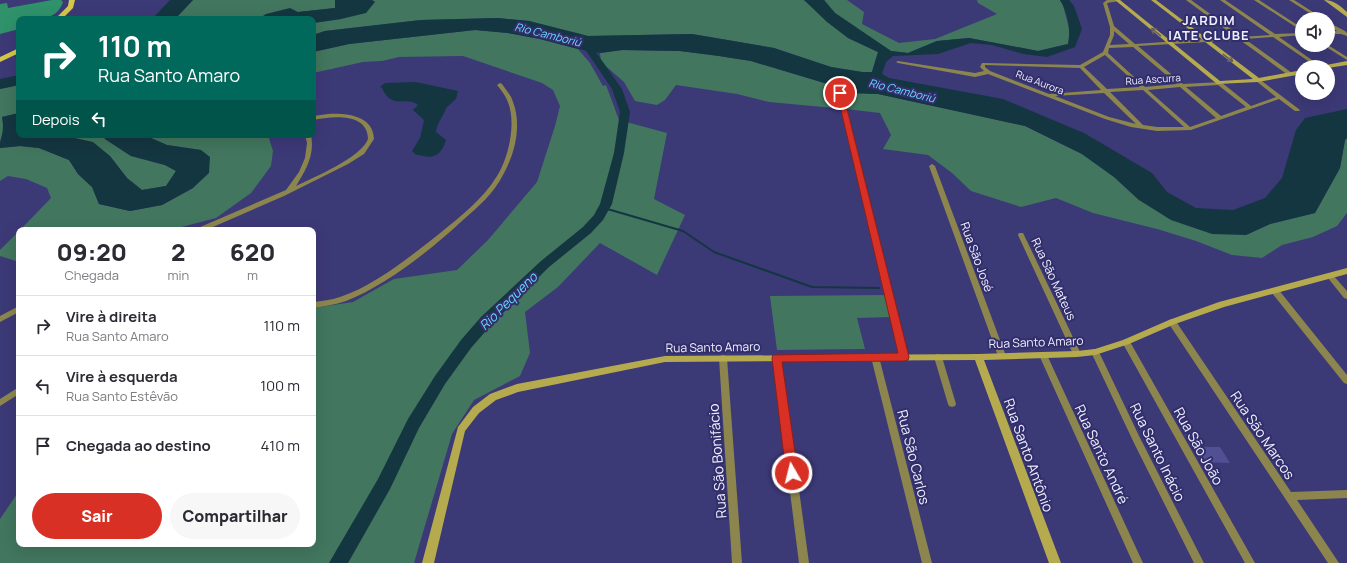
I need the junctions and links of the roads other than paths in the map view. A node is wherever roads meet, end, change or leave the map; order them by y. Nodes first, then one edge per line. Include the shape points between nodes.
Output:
1 (72, 0) edge
2 (1117, 0) edge
3 (1127, 0) edge
4 (1153, 0) edge
5 (1188, 0) edge
6 (1222, 0) edge
7 (1256, 0) edge
8 (1291, 0) edge
9 (1326, 0) edge
10 (1311, 12) edge
11 (1347, 15) edge
12 (61, 16) edge
13 (1295, 25) edge
14 (1112, 27) junction
15 (1335, 27) edge
16 (1335, 33) edge
17 (1346, 33) edge
18 (1295, 35) edge
19 (1275, 36) junction
20 (1241, 38) junction
21 (1206, 40) junction
22 (1170, 43) junction
23 (1134, 45) junction
24 (1108, 47) junction
25 (1335, 51) edge
26 (16, 52) edge
27 (1105, 53) junction
28 (1347, 59) edge
29 (0, 60) edge
30 (1310, 60) edge
31 (898, 62) dead end
32 (1347, 63) edge
33 (1335, 65) edge
34 (1082, 67) junction
35 (988, 72) junction
36 (1295, 73) edge
37 (1290, 74) junction
38 (1258, 80) junction
39 (1219, 83) junction
40 (500, 85) dead end
41 (1182, 86) junction
42 (1144, 88) junction
43 (1105, 91) junction
44 (840, 93) dead end
45 (1048, 95) junction
46 (1280, 97) junction
47 (1249, 107) junction
48 (1297, 110) dead end
49 (316, 117) edge
50 (1220, 118) junction
51 (1142, 127) junction
52 (1189, 129) junction
53 (308, 138) edge
54 (932, 166) dead end
55 (289, 192) junction
56 (207, 227) edge
57 (1021, 235) dead end
58 (1347, 271) edge
59 (1330, 276) junction
60 (1275, 291) junction
61 (1347, 296) edge
62 (316, 304) edge
63 (16, 311) edge
64 (0, 319) edge
65 (1172, 322) junction
66 (1126, 342) junction
67 (1095, 352) junction
68 (1077, 354) junction
69 (1043, 355) junction
70 (978, 356) junction
71 (1002, 356) junction
72 (875, 357) junction
73 (904, 357) junction
74 (938, 357) junction
75 (723, 358) junction
76 (777, 358) junction
77 (1347, 381) edge
78 (16, 392) edge
79 (0, 403) edge
80 (952, 404) dead end
81 (1347, 494) edge
82 (1288, 496) junction
83 (428, 563) edge
84 (737, 563) edge
85 (804, 563) edge
86 (927, 563) edge
87 (1055, 563) edge
88 (1138, 563) edge
89 (1199, 563) edge
90 (1250, 563) edge
91 (1334, 563) edge

1 - 12 main road via 71,7
2 - 3 main road
2 - 14 street via 1105,3
22 -> 2 main road
4 - 21 main road
5 - 20 street
6 - 19 street
7 - 13 street
8 - 10 street
9 - 11 main road
14 - 23 street
14 - 24 street
15 - 17 street
16 - 17 street
18 - 19 street
19 - 20 street
19 - 30 street
20 - 21 street
20 - 37 street
21 - 22 street
21 -> 38 main road
22 - 23 street
22 - 39 main road
23 - 24 street
23 - 41 street
24 - 27 street
25 - 28 street
26 - 29 main road
27 - 34 street
27 - 42 street
31 - 35 street via 975,74
32 - 33 main road
34 - 35 street, Rua Aurora via 982,65
34 - 43 street
35 - 45 street, Rua Aurora
36 - 37 main road, Rua Ascurra
37 - 38 main road, Rua Ascurra
38 - 39 main road, Rua Ascurra
38 - 46 street
39 - 41 street, Rua Ascurra
39 - 47 street
40 - 62 street via 510,101 513,139 500,177 487,193 426,248 376,283 344,299
41 - 42 street, Rua Ascurra
41 - 50 street
42 - 43 street, Rua Ascurra
42 - 52 street
43 - 45 street, Rua Ascurra
43 - 51 street
44 - 73 street
45 - 51 street, Rua Aurora via 1107,118
46 - 47 street, Rua Aurora
46 - 48 street
47 - 50 street, Rua Aurora
49 - 55 street via 342,116 358,119 368,126 372,138 357,157
50 - 52 street, Rua Aurora
51 - 52 street, Rua Aurora via 1165,130
53 - 55 street via 310,152 303,171
54 - 71 street, Rua São José
55 - 56 street
57 - 68 street, Rua São Mateus
58 - 59 main road, Rua Santo Amaro
59 - 60 main road, Rua Santo Amaro
59 - 61 street
60 - 65 main road, Rua Santo Amaro via 1222,304
60 - 77 street
63 - 64 street
65 - 66 main road, Rua Santo Amaro
65 - 82 street, Rua São Marcos
66 - 67 main road, Rua Santo Amaro
66 - 90 street, Rua São João
67 - 68 main road, Rua Santo Amaro
67 - 89 street, Rua Santo Inácio
68 - 69 main road, Rua Santo Amaro
69 - 71 main road, Rua Santo Amaro
69 - 88 street, Rua Santo André
70 - 71 main road, Rua Santo Amaro
70 - 74 main road, Rua Santo Amaro
70 - 87 main road, Rua Santo Antônio
72 - 73 main road, Rua Santo Amaro
72 - 76 main road, Rua Santo Amaro
72 - 86 street, Rua São Carlos
73 - 74 main road, Rua Santo Amaro
74 - 80 street
75 - 76 main road, Rua Santo Amaro
75 - 83 main road, Rua Santo Amaro via 665,359 517,388 493,397 476,410 461,430
75 - 84 street, Rua São Bonifácio
76 - 85 street
78 - 79 street
81 - 82 street
82 - 91 street, Rua São Marcos

